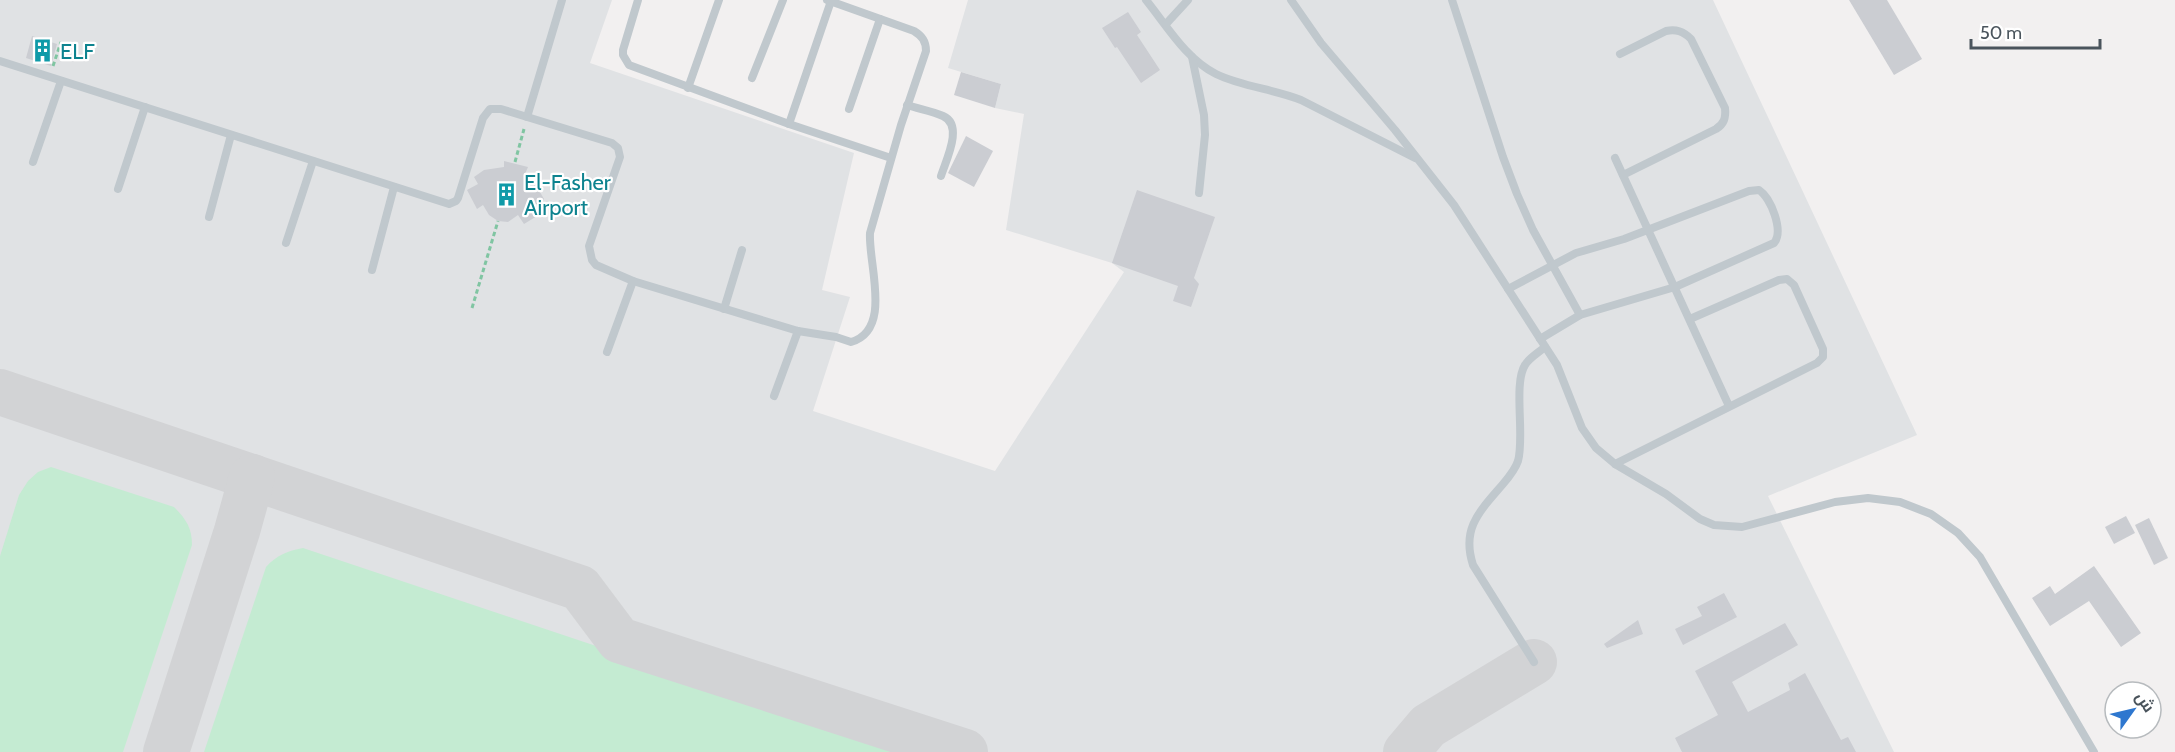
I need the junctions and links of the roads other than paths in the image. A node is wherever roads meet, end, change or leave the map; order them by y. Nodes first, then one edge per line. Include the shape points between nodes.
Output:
1 (562, 0) edge
2 (638, 0) edge
3 (719, 0) edge
4 (783, 0) edge
5 (1146, 0) edge
6 (1188, 0) edge
7 (1291, 0) edge
8 (1452, 0) edge
9 (829, 1) edge
10 (880, 19) junction
11 (1166, 24) junction
12 (1620, 54) dead end
13 (1191, 57) junction
14 (0, 61) edge
15 (752, 78) dead end
16 (61, 81) junction
17 (688, 88) junction
18 (907, 105) junction
19 (145, 107) junction
20 (849, 109) dead end
21 (527, 117) junction
22 (789, 124) junction
23 (231, 135) junction
24 (891, 158) junction
25 (1615, 158) dead end
26 (314, 161) junction
27 (1419, 161) junction
28 (33, 162) dead end
29 (1623, 175) junction
30 (941, 176) dead end
31 (394, 187) junction
32 (118, 189) dead end
33 (1199, 193) dead end
34 (209, 217) dead end
35 (1648, 230) junction
36 (286, 243) dead end
37 (742, 250) dead end
38 (1552, 266) junction
39 (372, 270) dead end
40 (633, 281) junction
41 (1675, 287) junction
42 (1508, 290) junction
43 (724, 309) junction
44 (1580, 315) junction
45 (1690, 319) junction
46 (798, 331) junction
47 (1540, 339) junction
48 (1545, 347) junction
49 (607, 352) dead end
50 (774, 396) dead end
51 (1729, 406) junction
52 (1615, 464) junction
53 (1534, 662) dead end
54 (2094, 752) edge

1 - 21 lane
2 - 17 lane via 623,50 626,60 634,68
3 - 17 lane
4 - 15 lane
5 - 11 lane
6 - 11 lane
7 - 27 lane via 1321,43
8 - 38 lane via 1503,157
9 - 10 lane
9 - 22 lane
10 - 18 lane via 914,31 926,45
10 - 20 lane
11 - 13 lane
12 - 29 lane via 1665,31 1686,34 1726,115 1721,126
13 - 27 lane via 1217,75 1301,100
13 - 33 lane via 1204,115
14 - 16 lane
16 - 19 lane
16 - 28 lane
17 - 22 lane
18 - 24 lane
18 - 30 lane via 944,116 952,123 954,134
19 - 23 lane
19 - 32 lane
21 - 31 lane via 495,108 485,113 456,201 444,202
21 - 40 lane via 618,148 620,157 589,253 596,265
22 - 24 lane
23 - 26 lane
23 - 34 lane
24 - 46 lane via 870,233 876,291 868,332 851,342
25 - 29 lane
26 - 31 lane
26 - 36 lane
27 - 42 lane via 1454,205
29 - 35 lane
31 - 39 lane
35 - 38 lane via 1588,248
35 - 41 lane
35 - 41 lane via 1749,191 1759,190 1767,198 1779,228 1774,243
37 - 43 lane
38 - 42 lane
38 - 44 lane
40 - 43 lane
40 - 49 lane
41 - 44 lane
41 - 45 lane
42 - 47 lane
43 - 46 lane
44 - 47 lane
45 - 51 lane
45 - 51 lane via 1787,279 1794,285 1823,348 1823,357 1817,363
46 - 50 lane
47 - 48 lane
48 - 52 lane via 1557,365 1582,428 1596,448
48 - 53 lane via 1521,372 1516,465 1478,514 1468,539 1473,565
51 - 52 lane
52 - 54 lane via 1700,519 1728,527 1868,498 1900,502 1931,514 1958,533 1980,557

